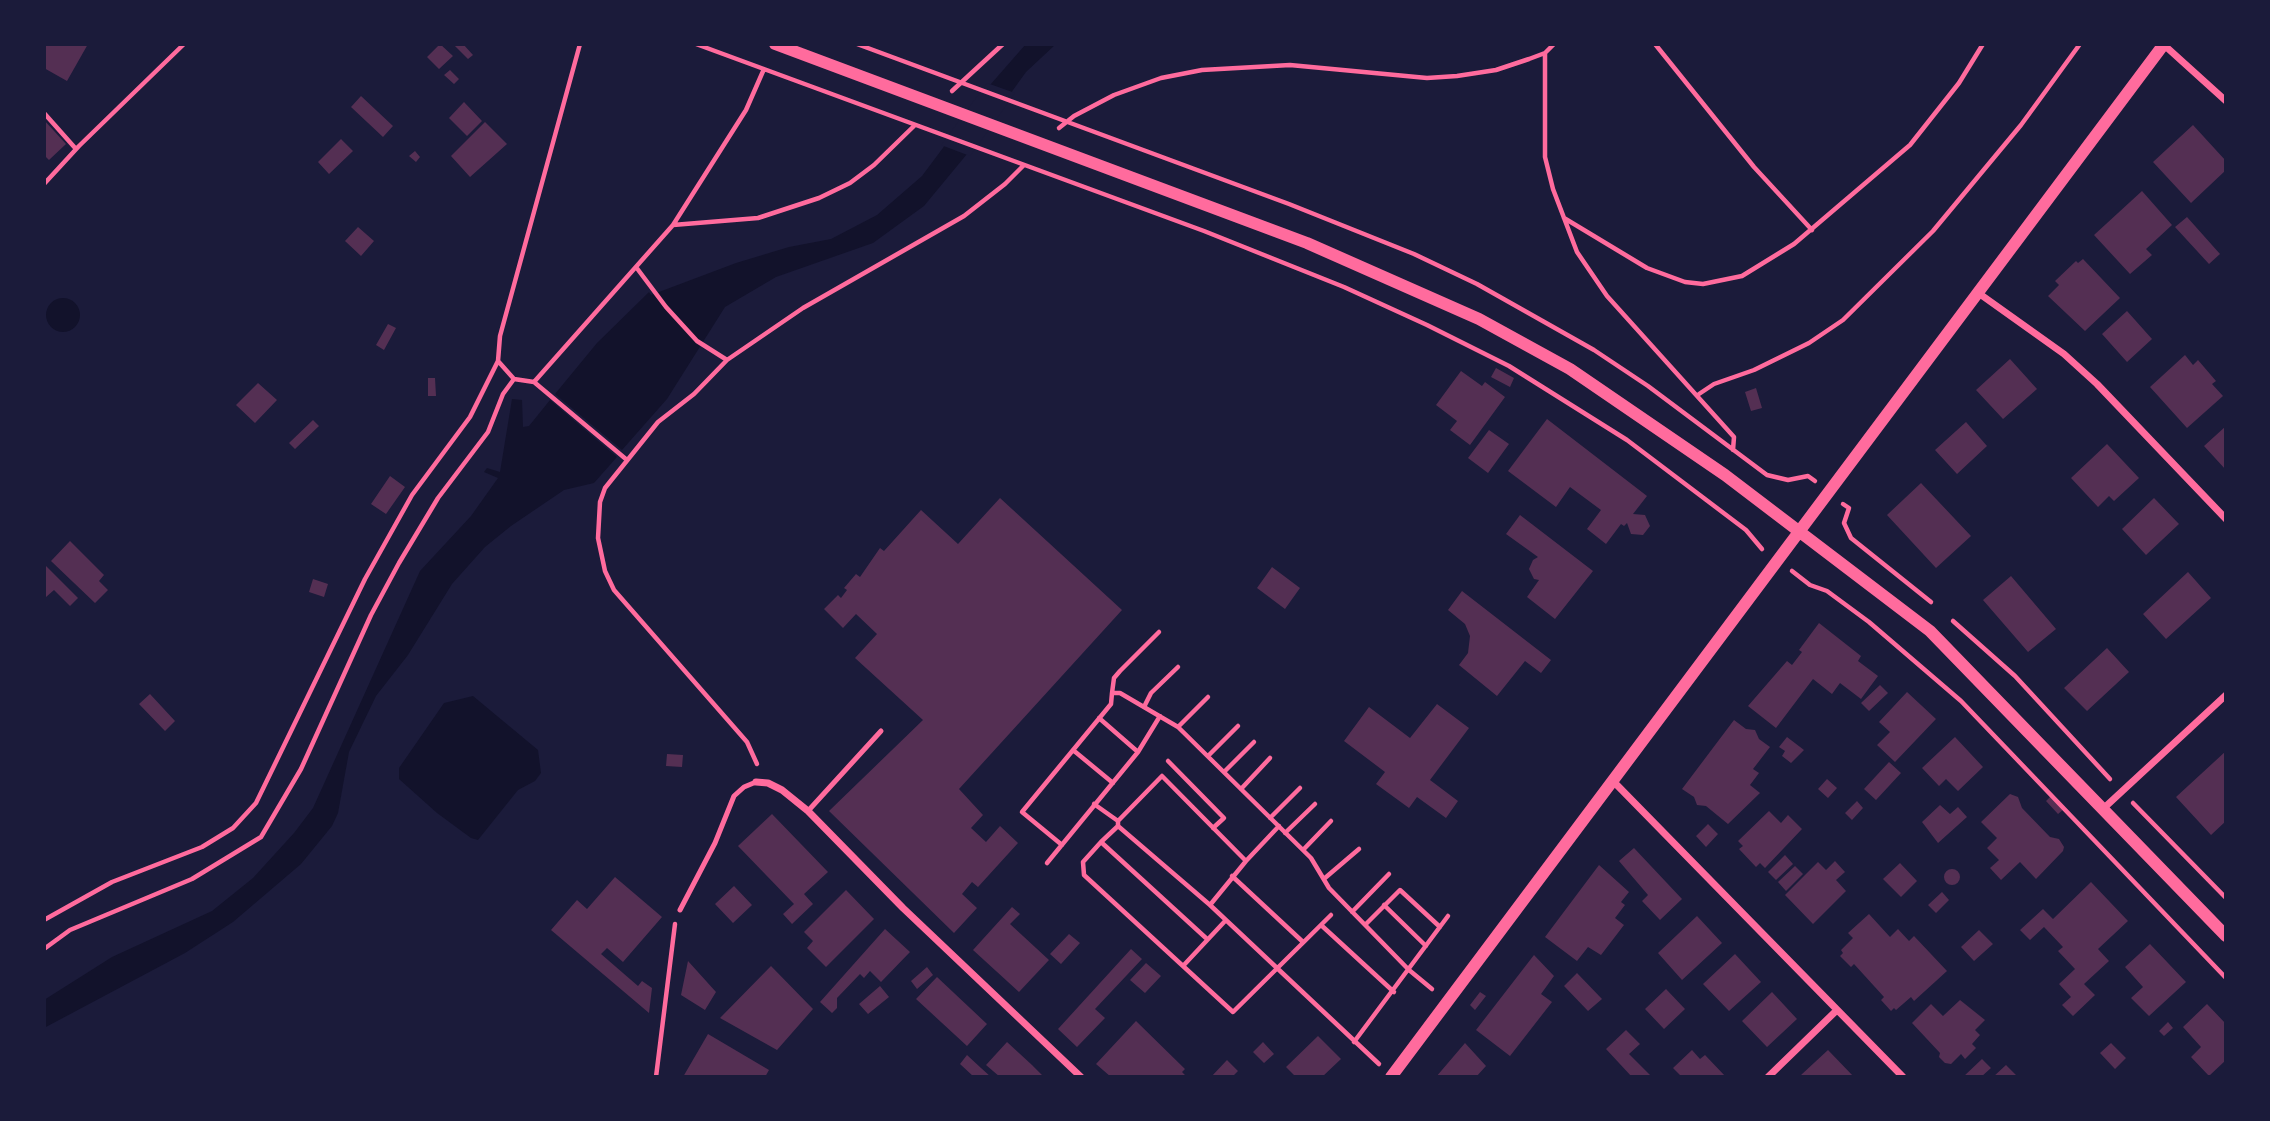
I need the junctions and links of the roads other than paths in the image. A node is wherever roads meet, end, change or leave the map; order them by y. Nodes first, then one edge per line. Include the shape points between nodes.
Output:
1 (775, 44) edge
2 (2164, 44) edge
3 (2226, 102) edge
4 (1976, 292) junction
5 (2226, 519) edge
6 (1800, 530) junction
7 (2226, 695) edge
8 (881, 731) dead end
9 (756, 782) joint
10 (1614, 782) junction
11 (2104, 808) junction
12 (808, 811) junction
13 (680, 910) road end
14 (2226, 936) edge
15 (1837, 1010) junction
16 (1391, 1076) edge
17 (1081, 1077) edge
18 (1768, 1077) edge
19 (1903, 1077) edge

1 - 6 street via 1307,243 1479,319 1616,399
2 - 3 street
2 - 4 street
4 - 5 street via 2064,354
4 - 6 street
6 - 10 street
6 - 11 street via 1951,649
7 - 11 street
8 - 12 lane
9 - 12 street via 782,790
9 - 13 lane via 734,796
10 - 15 street
10 - 16 street
11 - 14 street
12 - 17 street
15 - 18 street
15 - 19 street

